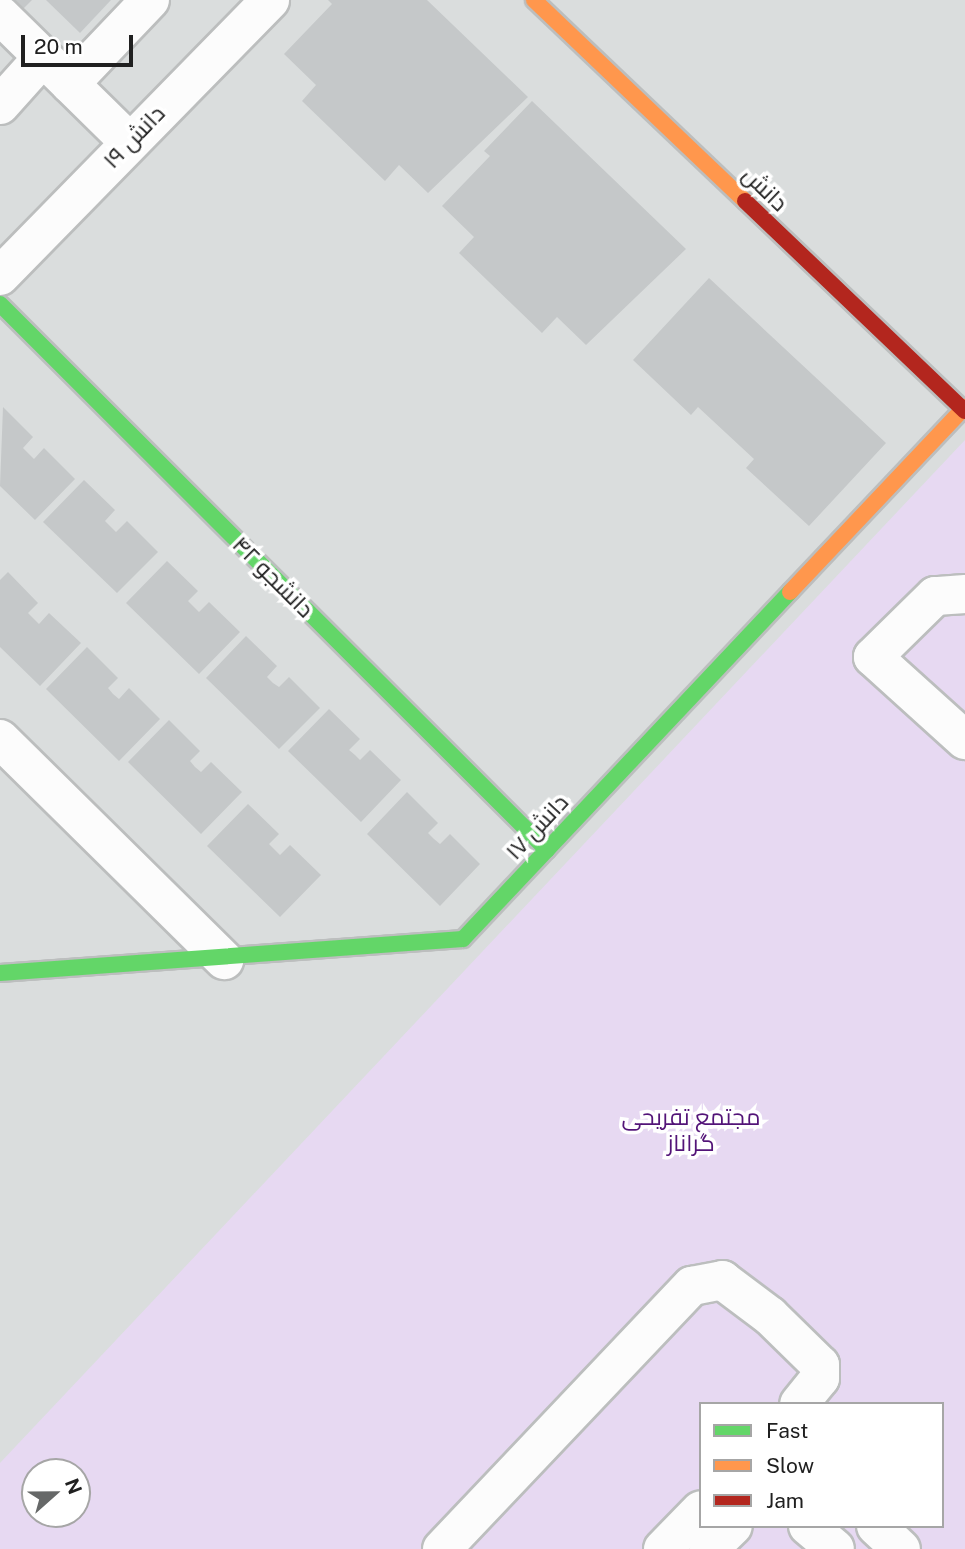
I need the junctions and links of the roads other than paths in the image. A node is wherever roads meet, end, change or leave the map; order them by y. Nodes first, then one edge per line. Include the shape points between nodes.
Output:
1 (150, 0) edge
2 (270, 0) edge
3 (534, 0) edge
4 (0, 15) edge
5 (43, 58) junction
6 (70, 84) junction
7 (0, 105) edge
8 (128, 141) junction
9 (0, 275) edge
10 (0, 304) edge
11 (964, 409) edge
12 (965, 594) edge
13 (0, 740) edge
14 (965, 740) edge
15 (547, 850) junction
16 (224, 960) junction
17 (0, 972) edge
18 (801, 1402) edge
19 (699, 1512) edge
20 (731, 1528) edge
21 (810, 1528) edge
22 (878, 1528) edge
23 (442, 1549) edge
24 (663, 1549) edge
25 (709, 1549) edge
26 (835, 1549) edge
27 (901, 1549) edge

1 - 6 street
2 - 8 street, دانش ۱۹
3 - 11 street, دانش
4 - 5 street
5 - 6 street
5 - 7 street
6 - 8 street
8 - 9 street, دانش ۱۹
10 - 15 street, دانشجو ۴۲
11 - 15 street, دانش ۱۷
12 - 14 street via 935,596 873,657
13 - 16 street
15 - 16 street, دانش ۱۷ via 463,939
16 - 17 street, دانش ۱۷
18 - 23 street via 820,1378 820,1365 770,1316 722,1280 692,1286
19 - 24 street
20 - 25 street
21 - 26 street
22 - 27 street

